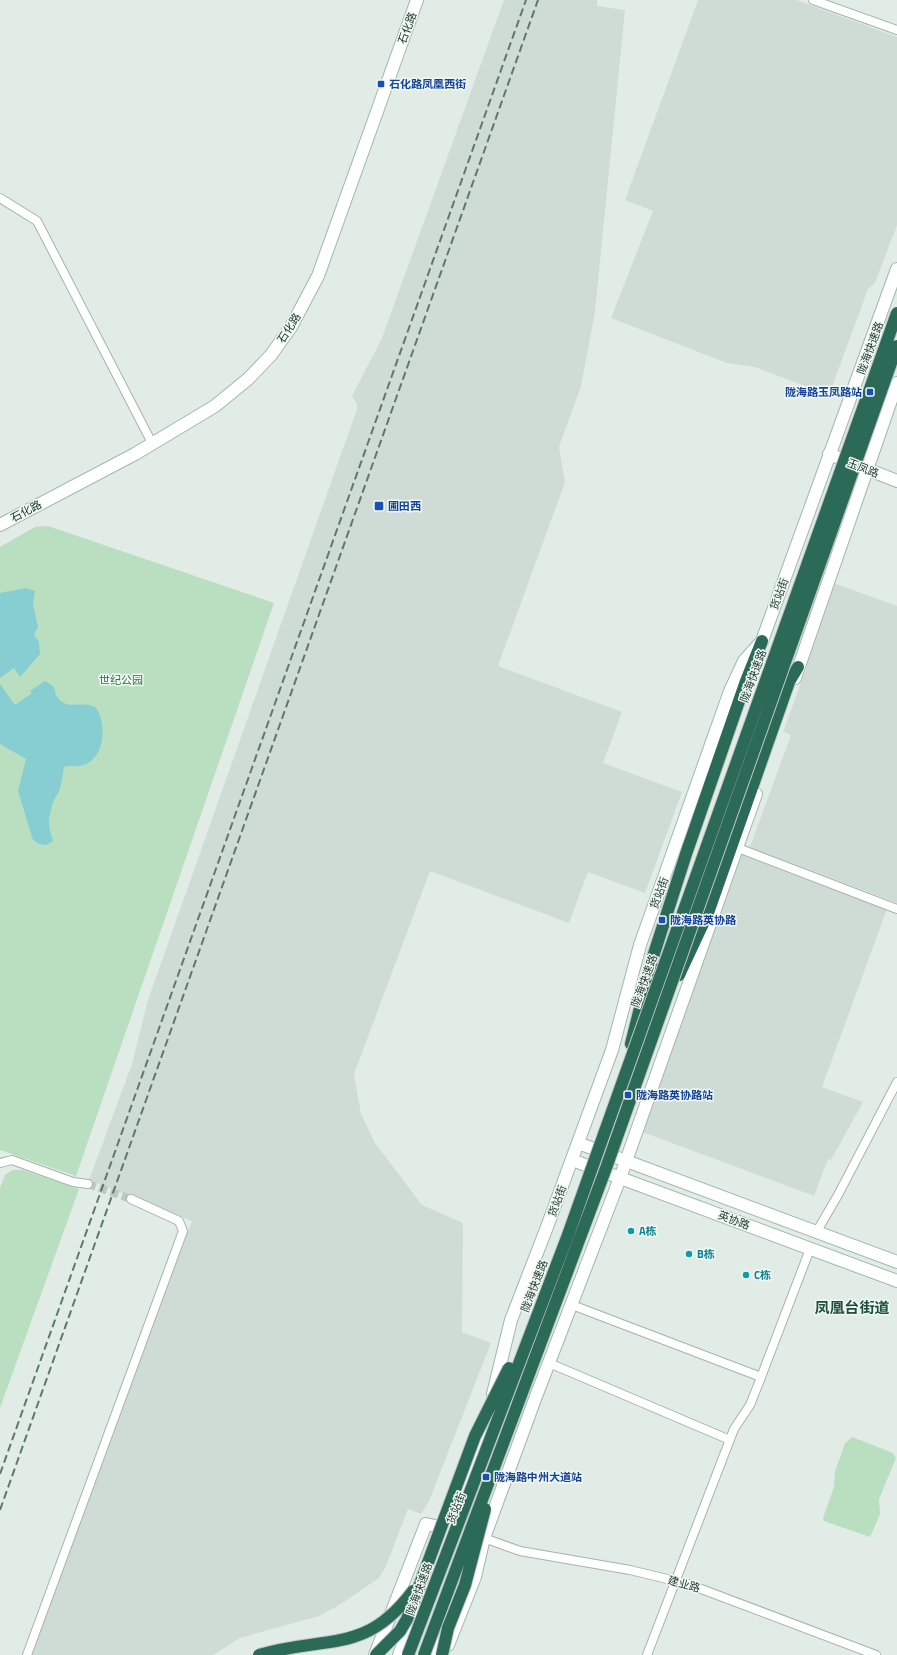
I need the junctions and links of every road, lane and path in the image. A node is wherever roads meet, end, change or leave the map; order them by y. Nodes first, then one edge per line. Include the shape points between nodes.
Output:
1 (417, 0) edge
2 (814, 0) edge
3 (897, 30) edge
4 (0, 198) edge
5 (897, 269) edge
6 (897, 313) edge
7 (897, 346) edge
8 (897, 384) edge
9 (152, 444) junction
10 (828, 454) junction
11 (868, 470) junction
12 (897, 481) edge
13 (0, 525) edge
14 (762, 641) junction
15 (798, 667) junction
16 (738, 848) junction
17 (897, 909) edge
18 (656, 1027) junction
19 (897, 1082) edge
20 (622, 1084) junction
21 (578, 1143) junction
22 (572, 1160) junction
23 (626, 1160) junction
24 (0, 1163) edge
25 (620, 1178) junction
26 (88, 1184) tunnel mouth
27 (131, 1199) tunnel mouth
28 (817, 1231) junction
29 (810, 1249) junction
30 (897, 1262) edge
31 (897, 1281) edge
32 (572, 1306) junction
33 (534, 1321) junction
34 (549, 1363) junction
35 (761, 1377) junction
36 (730, 1440) junction
37 (499, 1454) junction
38 (448, 1528) junction
39 (484, 1538) junction
40 (424, 1575) junction
41 (675, 1581) junction
42 (26, 1655) edge
43 (259, 1655) edge
44 (375, 1655) edge
45 (399, 1655) edge
46 (408, 1655) edge
47 (424, 1655) edge
48 (432, 1655) edge
49 (443, 1655) edge
50 (647, 1655) edge
51 (876, 1655) edge

1 - 9 street, 石化路 via 318,276 291,327 271,355 230,395
2 - 3 street
4 - 9 street via 37,221
5 - 10 street, 货站街
6 - 20 highway, 陇海快速路, bridge
7 - 18 highway, bridge
8 - 11 street
9 - 13 street, 石化路
10 - 11 street, 玉凤路
10 - 14 street, 货站街
11 - 12 street, 玉凤路
11 - 15 street
14 - 20 highway, bridge via 746,680 652,960
14 - 21 street, 货站街 via 744,661 730,691 640,945 612,1050
15 - 16 street
15 - 18 highway, bridge via 789,682 708,913
16 - 17 street
16 - 23 street
18 - 37 highway, bridge
19 - 28 street
20 - 33 highway, 陇海快速路, bridge
21 - 22 street, 货站街
21 - 23 street, 英协路
22 - 25 street, 英协路
22 - 38 street, 货站街 via 511,1320 483,1438
23 - 25 street
23 - 28 street, 英协路
24 - 26 street via 12,1160 74,1182
25 - 29 street, 英协路
25 - 32 street
27 - 42 street via 179,1221 183,1231
28 - 30 street, 英协路
29 - 31 street, 英协路
29 - 35 street
32 - 34 street
32 - 35 street
33 - 40 highway, bridge via 481,1421
33 - 46 highway, 陇海快速路, bridge
34 - 36 street
34 - 39 street
35 - 36 street via 750,1405
36 - 41 street
37 - 47 highway, bridge
37 - 49 highway, bridge via 465,1585 448,1628
38 - 44 street via 426,1524
38 - 45 street, 货站街
39 - 41 street, 建业路 via 520,1551 630,1570
39 - 48 street via 459,1582
39 - 49 street via 475,1577
40 - 43 highway, bridge via 398,1611 372,1633 344,1642
40 - 44 highway, bridge via 400,1631
41 - 50 street
41 - 51 street, 建业路 via 699,1587

